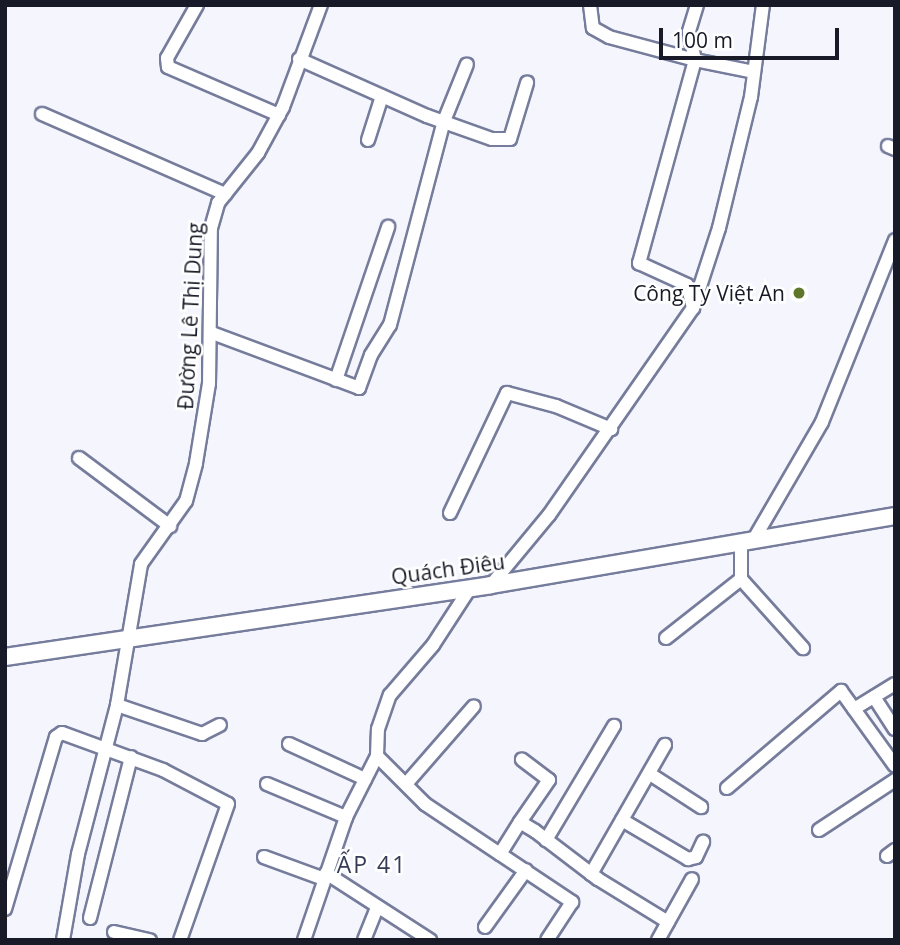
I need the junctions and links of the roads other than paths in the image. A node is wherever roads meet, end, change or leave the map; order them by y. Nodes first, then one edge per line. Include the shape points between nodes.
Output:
1 (197, 5) edge
2 (321, 5) edge
3 (590, 5) edge
4 (697, 5) edge
5 (764, 5) edge
6 (299, 60) junction
7 (695, 60) junction
8 (467, 64) dead end
9 (754, 72) junction
10 (527, 83) dead end
11 (383, 96) junction
12 (42, 114) dead end
13 (279, 115) junction
14 (444, 121) junction
15 (368, 140) dead end
16 (225, 194) junction
17 (387, 227) dead end
18 (895, 240) edge
19 (693, 308) junction
20 (212, 333) junction
21 (336, 380) junction
22 (611, 429) junction
23 (79, 458) dead end
24 (450, 513) dead end
25 (895, 516) edge
26 (170, 526) junction
27 (747, 540) junction
28 (741, 579) junction
29 (491, 585) junction
30 (470, 588) junction
31 (127, 638) junction
32 (666, 638) dead end
33 (803, 648) dead end
34 (5, 657) edge
35 (895, 684) edge
36 (874, 697) junction
37 (117, 705) junction
38 (474, 706) dead end
39 (854, 709) junction
40 (220, 725) dead end
41 (614, 726) dead end
42 (895, 729) edge
43 (289, 744) dead end
44 (665, 745) dead end
45 (104, 747) junction
46 (377, 756) junction
47 (131, 758) junction
48 (522, 760) dead end
49 (895, 766) edge
50 (650, 774) junction
51 (365, 779) junction
52 (895, 780) edge
53 (267, 784) dead end
54 (406, 785) junction
55 (727, 788) dead end
56 (702, 807) dead end
57 (346, 817) junction
58 (622, 820) junction
59 (520, 822) junction
60 (818, 830) dead end
61 (546, 840) junction
62 (703, 842) dead end
63 (500, 854) junction
64 (264, 856) dead end
65 (526, 870) junction
66 (591, 874) junction
67 (325, 876) junction
68 (692, 879) dead end
69 (377, 908) junction
70 (5, 909) edge
71 (90, 918) dead end
72 (668, 922) junction
73 (485, 927) dead end
74 (114, 932) dead end
75 (63, 940) edge
76 (150, 940) edge
77 (180, 940) edge
78 (304, 940) edge
79 (364, 940) edge
80 (430, 940) edge
81 (547, 940) edge
82 (658, 940) edge

1 - 13 street via 167,58 168,67
2 - 6 street, Đường Lê Thị Dung
3 - 7 street via 593,28 609,37
4 - 7 street via 690,32
5 - 9 street
6 - 11 street
6 - 13 street, Đường Lê Thị Dung
7 - 9 street
7 - 19 street via 639,263 687,285
8 - 14 street
9 - 19 street via 719,228
10 - 14 street via 510,139 492,139
11 - 14 street
11 - 15 street
12 - 16 street
13 - 16 street, Đường Lê Thị Dung via 258,153
14 - 21 street via 390,325 371,355 359,388
16 - 20 street, Đường Lê Thị Dung via 211,228
17 - 21 street
18 - 27 street via 822,422
19 - 22 street
20 - 21 street
20 - 26 street, Đường Lê Thị Dung via 196,463 186,500
22 - 24 street via 556,406 507,393
22 - 29 street
23 - 26 street
25 - 27 main road, Quách Điêu
26 - 31 street, Đường Lê Thị Dung via 141,564
27 - 28 street
27 - 29 main road, Quách Điêu
28 - 32 street
28 - 33 street
29 - 30 main road, Quách Điêu
30 - 31 main road, Quách Điêu
30 - 46 street via 433,645 390,695 378,729
31 - 34 main road, Quách Điêu
31 - 37 street, Đường Lê Thị Dung
35 - 36 street
36 - 39 street
36 - 42 street
37 - 40 street via 202,734
37 - 45 street, Đường Lê Thị Dung
38 - 54 street
39 - 49 street
39 - 55 street via 841,691
41 - 61 street
43 - 51 street
44 - 50 street
45 - 47 street
45 - 70 street via 62,733 56,737
45 - 75 street, Đường Lê Thị Dung
46 - 51 street
46 - 54 street
47 - 71 street
47 - 77 street via 228,804
48 - 59 street via 549,780
50 - 56 street
50 - 58 street
51 - 57 street
52 - 60 street
53 - 57 street
54 - 63 street via 425,804
57 - 67 street
58 - 62 street via 688,859 696,857
58 - 66 street
59 - 61 street
59 - 63 street
61 - 66 street
63 - 65 street
64 - 67 street
65 - 73 street
65 - 81 street via 572,902
66 - 72 street
67 - 69 street
67 - 78 street
68 - 72 street
69 - 79 street
69 - 80 street
72 - 82 street
74 - 76 street

